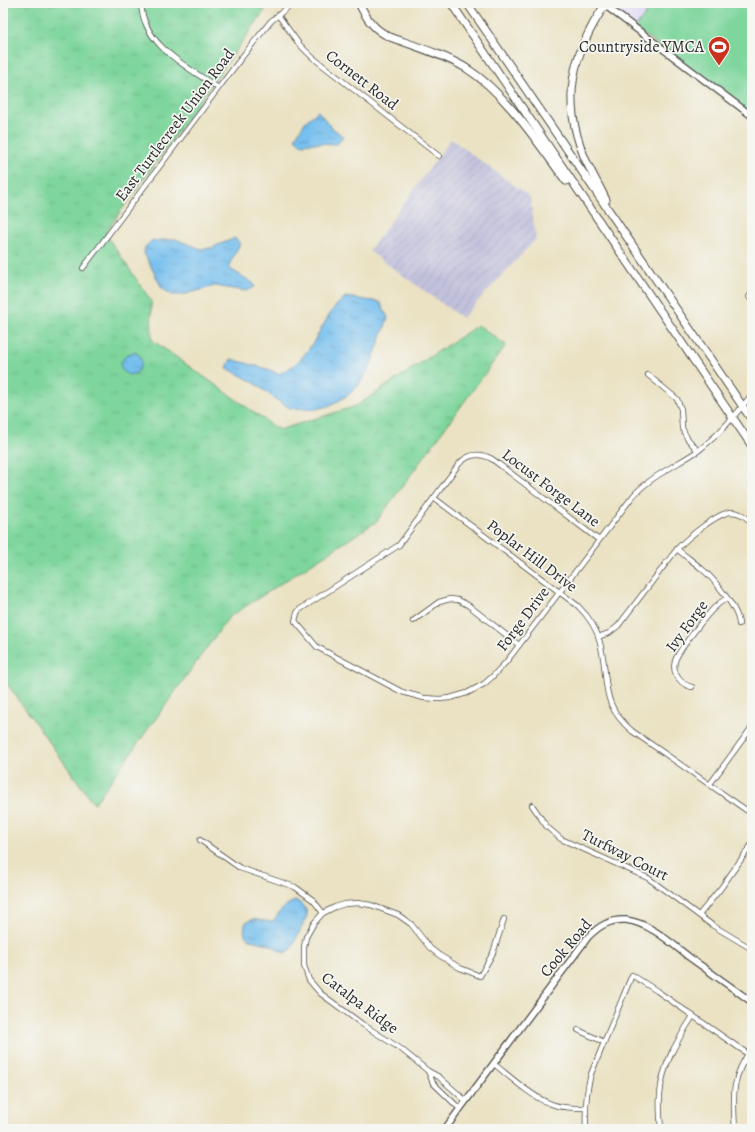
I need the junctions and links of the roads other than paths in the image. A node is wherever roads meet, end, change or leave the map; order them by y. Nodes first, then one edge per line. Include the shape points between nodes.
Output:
1 (141, 3) edge
2 (293, 3) edge
3 (359, 3) edge
4 (450, 3) edge
5 (467, 3) edge
6 (603, 4) edge
7 (278, 15) junction
8 (218, 88) junction
9 (752, 116) edge
10 (438, 156) dead end
11 (618, 224) junction
12 (628, 265) junction
13 (83, 268) dead end
14 (648, 376) dead end
15 (752, 394) edge
16 (742, 406) junction
17 (733, 418) junction
18 (752, 420) edge
19 (752, 446) edge
20 (698, 451) junction
21 (434, 498) junction
22 (752, 524) edge
23 (599, 540) junction
24 (677, 550) junction
25 (559, 592) junction
26 (726, 598) junction
27 (295, 621) joint
28 (413, 621) dead end
29 (739, 624) dead end
30 (598, 637) junction
31 (519, 645) junction
32 (692, 687) dead end
33 (752, 727) edge
34 (710, 784) junction
35 (532, 806) dead end
36 (752, 814) edge
37 (200, 840) dead end
38 (752, 844) edge
39 (323, 914) junction
40 (699, 915) junction
41 (504, 919) dead end
42 (752, 949) edge
43 (752, 1002) edge
44 (693, 1016) junction
45 (578, 1030) dead end
46 (604, 1042) junction
47 (752, 1048) edge
48 (748, 1054) junction
49 (494, 1064) junction
50 (428, 1071) junction
51 (466, 1101) junction
52 (585, 1108) junction
53 (460, 1109) junction
54 (445, 1129) edge
55 (586, 1129) edge
56 (661, 1129) edge
57 (736, 1129) edge

1 - 8 street via 144,21 154,40 166,52
2 - 7 street, East Turtlecreek Union Road
3 - 12 highway via 369,22 380,32 452,61 474,74 497,93 521,121
4 - 12 highway
5 - 11 highway
6 - 9 street
6 - 11 highway via 586,36 575,67 571,89 572,111 584,157
7 - 8 street, East Turtlecreek Union Road
7 - 10 street, Cornett Road via 312,57
8 - 13 street, East Turtlecreek Union Road
11 - 16 highway
12 - 17 highway
14 - 20 street via 677,399 682,409 682,428
15 - 16 street, Forge Drive
16 - 17 street, Forge Drive
16 - 18 highway
17 - 19 highway
17 - 20 street, Forge Drive
20 - 23 street, Forge Drive via 638,490
21 - 23 street, Locust Forge Lane via 464,459 474,455 485,456
21 - 25 street, Poplar Hill Drive
21 - 27 street, Locust Forge Lane via 399,545 299,610
22 - 24 street via 739,513 724,514 687,538
23 - 25 street, Forge Drive
24 - 26 street via 702,569
24 - 30 street via 618,626
25 - 30 street, Poplar Hill Drive via 588,617
25 - 31 street, Forge Drive
26 - 29 street via 736,613
26 - 32 street, Ivy Forge via 705,619 675,661 678,678 685,685
27 - 31 street, Forge Drive via 317,647 402,692 428,699 450,698 474,690 498,672
28 - 31 street via 439,602 458,600
30 - 34 street, Poplar Hill Drive via 606,690 617,714 632,731
33 - 34 street
34 - 36 street, Poplar Hill Drive
35 - 40 street, Turfway Court via 547,827 561,839 648,878
37 - 39 street via 240,868 295,887 313,900
38 - 40 street
39 - 41 street, Catalpa Ridge via 345,904 358,903 382,908 410,924 439,955 480,976 493,953
39 - 50 street, Catalpa Ridge via 306,937 304,966 309,980 320,993 401,1049
40 - 42 street, Turfway Court
43 - 49 street, Cook Road via 651,930 634,922 613,921 597,928 588,937
44 - 46 street via 632,975
44 - 48 street
44 - 56 street via 672,1050 663,1075 660,1094
45 - 46 street
46 - 52 street via 591,1074
47 - 48 street
48 - 57 street via 739,1069 735,1083
49 - 51 street, Cook Road
49 - 52 street via 548,1103 568,1108
50 - 51 street, Catalpa Ridge via 439,1077
50 - 53 street, Catalpa Ridge via 433,1083
51 - 53 street, Cook Road
52 - 55 street
53 - 54 street, Cook Road

